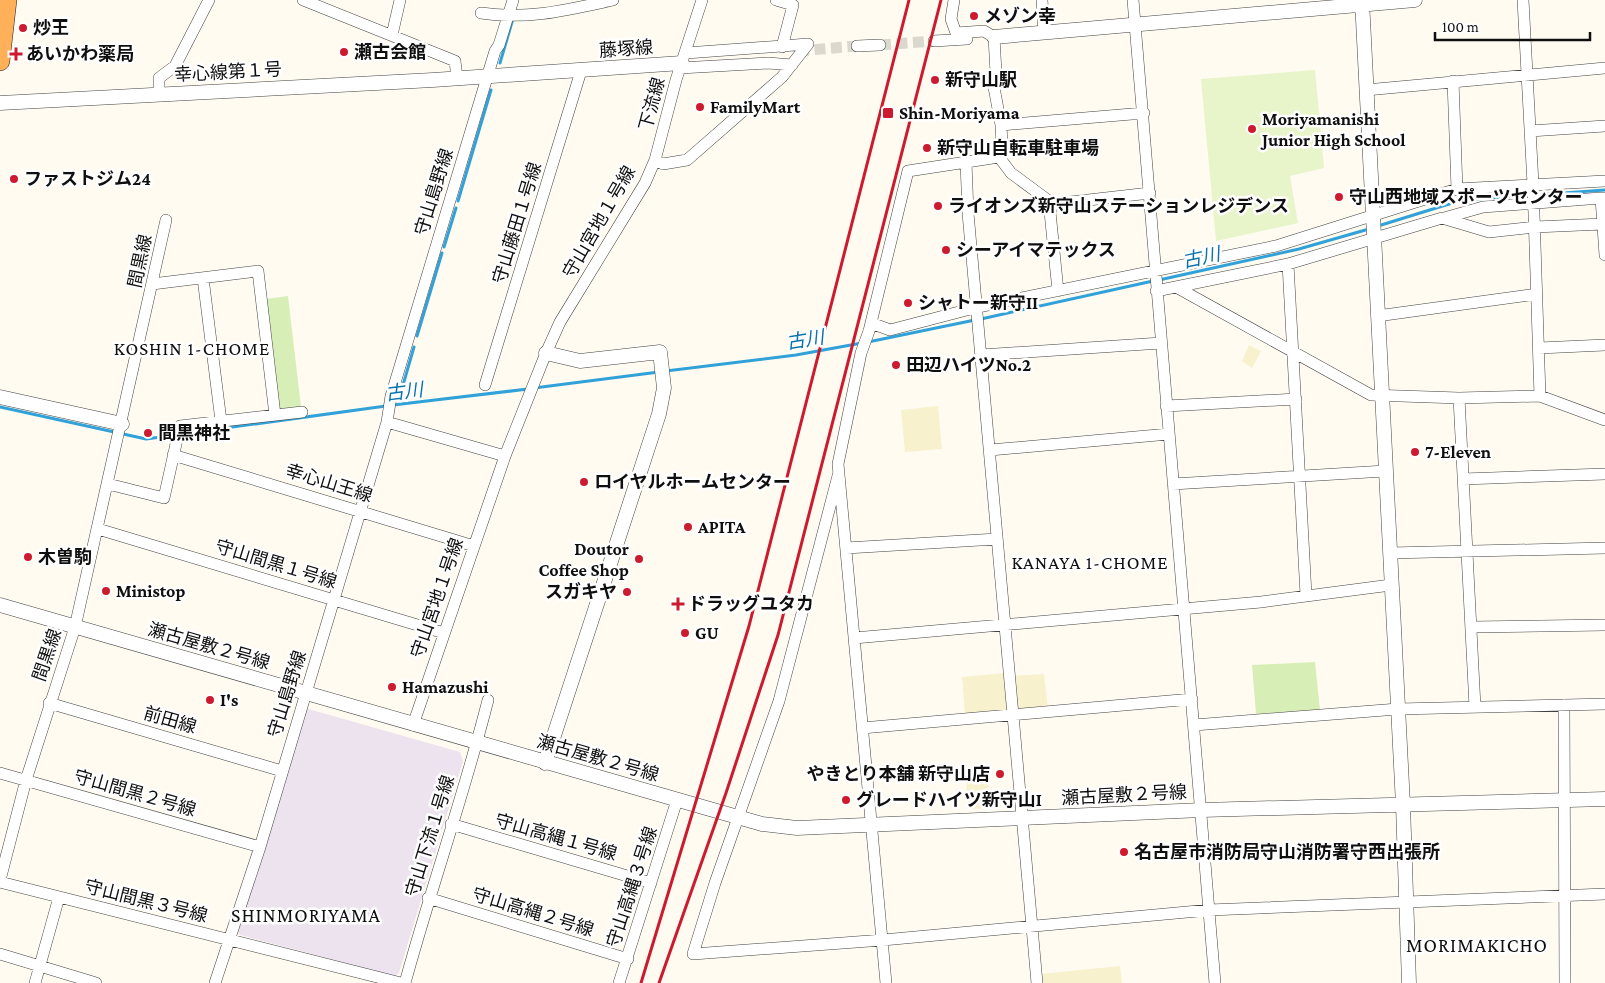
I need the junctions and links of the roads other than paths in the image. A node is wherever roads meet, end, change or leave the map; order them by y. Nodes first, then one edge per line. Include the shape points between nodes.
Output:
1 (7, 0) edge
2 (209, 0) edge
3 (303, 0) edge
4 (400, 0) edge
5 (513, 0) edge
6 (613, 0) edge
7 (702, 0) edge
8 (776, 0) edge
9 (954, 0) edge
10 (1042, 0) edge
11 (1133, 0) edge
12 (1414, 0) edge
13 (1523, 0) edge
14 (1362, 2) edge
15 (481, 13) dead end
16 (508, 17) junction
17 (1135, 24) junction
18 (1044, 32) junction
19 (392, 35) junction
20 (994, 37) junction
21 (934, 41) tunnel mouth
22 (880, 45) tunnel mouth
23 (857, 46) tunnel mouth
24 (782, 47) junction
25 (798, 51) tunnel mouth
26 (0, 61) edge
27 (683, 61) junction
28 (792, 65) junction
29 (1605, 68) edge
30 (581, 71) junction
31 (1527, 74) junction
32 (487, 76) junction
33 (457, 78) junction
34 (1453, 81) junction
35 (1366, 90) junction
36 (159, 94) junction
37 (0, 103) edge
38 (1144, 113) junction
39 (1001, 125) junction
40 (1605, 126) edge
41 (1530, 131) junction
42 (999, 157) junction
43 (655, 160) junction
44 (966, 162) junction
45 (1605, 181) edge
46 (1533, 184) junction
47 (1456, 189) junction
48 (1150, 193) junction
49 (1603, 198) edge
50 (1534, 203) junction
51 (1053, 204) junction
52 (1442, 218) junction
53 (166, 220) dead end
54 (1603, 224) junction
55 (1373, 227) junction
56 (1534, 227) junction
57 (1605, 255) edge
58 (1288, 264) junction
59 (1155, 269) junction
60 (203, 278) junction
61 (152, 284) junction
62 (1176, 287) junction
63 (1058, 291) junction
64 (1156, 291) junction
65 (1537, 294) junction
66 (978, 307) junction
67 (1377, 316) junction
68 (870, 327) junction
69 (1160, 343) junction
70 (1605, 345) edge
71 (1539, 348) junction
72 (1292, 350) junction
73 (546, 353) junction
74 (981, 355) junction
75 (486, 386) dead end
76 (1540, 396) junction
77 (0, 397) edge
78 (1382, 397) junction
79 (1459, 398) junction
80 (1296, 399) junction
81 (1166, 406) junction
82 (302, 412) dead end
83 (276, 415) junction
84 (387, 418) junction
85 (1605, 420) edge
86 (221, 421) junction
87 (121, 425) junction
88 (1169, 434) junction
89 (990, 450) junction
90 (173, 455) junction
91 (505, 456) junction
92 (1385, 471) junction
93 (839, 472) junction
94 (1605, 474) edge
95 (1301, 476) junction
96 (1463, 479) junction
97 (108, 484) junction
98 (1173, 484) junction
99 (360, 511) junction
100 (98, 529) junction
101 (997, 539) junction
102 (474, 546) junction
103 (846, 548) junction
104 (1605, 548) edge
105 (1467, 552) junction
106 (1390, 553) junction
107 (1391, 585) junction
108 (1306, 595) junction
109 (333, 600) junction
110 (0, 605) edge
111 (1184, 608) junction
112 (1004, 624) junction
113 (1605, 625) edge
114 (75, 627) junction
115 (1471, 627) junction
116 (444, 633) junction
117 (854, 638) junction
118 (305, 694) junction
119 (1192, 699) junction
120 (488, 700) dead end
121 (49, 703) junction
122 (1605, 704) edge
123 (1564, 705) junction
124 (1475, 708) junction
125 (1398, 709) junction
126 (1013, 715) junction
127 (413, 725) junction
128 (1194, 725) junction
129 (862, 728) junction
130 (477, 744) junction
131 (545, 763) junction
132 (282, 771) junction
133 (0, 772) edge
134 (26, 780) junction
135 (1605, 799) edge
136 (677, 800) junction
137 (1564, 800) junction
138 (1403, 805) junction
139 (1202, 810) junction
140 (738, 818) junction
141 (1022, 818) junction
142 (451, 824) junction
143 (871, 826) junction
144 (260, 847) junction
145 (0, 881) edge
146 (651, 883) junction
147 (1605, 894) edge
148 (1565, 895) junction
149 (59, 897) junction
150 (428, 898) junction
151 (1405, 902) junction
152 (1209, 910) junction
153 (1032, 927) junction
154 (228, 939) junction
155 (882, 940) junction
156 (0, 954) edge
157 (628, 959) junction
158 (40, 966) junction
159 (35, 983) edge
160 (96, 983) edge
161 (215, 983) edge
162 (400, 983) edge
163 (405, 983) edge
164 (619, 983) edge
165 (886, 983) edge
166 (1037, 983) edge
167 (1215, 983) edge
168 (1410, 983) edge
169 (1565, 983) edge

1 - 26 highway
2 - 36 street via 174,66 159,78
3 - 19 street
4 - 19 street
5 - 16 street, 守山島野線
6 - 16 street via 550,14
7 - 27 street, 下流線
8 - 24 street via 793,4
9 - 20 street via 952,19 956,33 984,31
10 - 18 street
11 - 17 street
12 - 14 street
13 - 31 street
14 - 17 street
14 - 35 street
15 - 16 street
16 - 32 street, 守山島野線
17 - 18 street
17 - 38 street
18 - 20 street
19 - 33 street via 455,61
20 - 21 street
20 - 39 street via 996,73 993,82
22 - 23 street
24 - 27 street
24 - 28 street, 守山宮地１号線 via 808,44
25 - 27 street, 藤塚線
27 - 28 street
27 - 30 street, 藤塚線
27 - 43 street, 下流線
28 - 43 street, 守山宮地１号線 via 687,160 663,164
29 - 31 street
30 - 32 street, 藤塚線
30 - 75 street, 守山藤田１号線
31 - 34 street
31 - 41 street
32 - 33 street, 藤塚線
32 - 84 street, 守山島野線 via 390,396
33 - 36 street, 幸心線第１号
34 - 35 street
34 - 47 street
35 - 55 street
36 - 37 street, 幸心線第１号
38 - 39 street
38 - 48 street
39 - 42 street
40 - 41 street
41 - 46 street
42 - 44 street
42 - 51 street via 1011,173
43 - 73 street, 守山宮地１号線 via 645,183 560,322
44 - 66 street
44 - 68 street via 908,172
45 - 46 street
46 - 47 street
46 - 50 street
47 - 55 street
48 - 51 street
48 - 59 street
49 - 50 street
49 - 54 street
50 - 52 street via 1483,207
50 - 56 street
51 - 63 street via 1050,219
52 - 55 street
52 - 56 street via 1489,232
53 - 61 street, 間黒線
54 - 56 street
54 - 57 street
55 - 58 street
55 - 59 street
55 - 67 street
56 - 65 street
58 - 62 street
58 - 72 street
59 - 63 street
59 - 64 street
60 - 61 street
60 - 83 street via 258,272
60 - 86 street
61 - 87 street, 間黒線
62 - 64 street
62 - 72 street
63 - 66 street
64 - 69 street
65 - 67 street
65 - 71 street
66 - 68 street via 890,330
66 - 74 street
67 - 78 street
68 - 93 street via 860,355
69 - 74 street
69 - 81 street
70 - 71 street
71 - 76 street
72 - 78 street via 1371,395
72 - 80 street
73 - 91 street, 守山宮地１号線
73 - 131 street via 580,361 660,352 664,388 656,423
74 - 89 street
76 - 79 street
76 - 85 street
77 - 87 street
78 - 79 street
78 - 92 street
79 - 96 street
80 - 81 street
80 - 95 street
81 - 88 street
82 - 83 street
83 - 86 street
84 - 91 street
84 - 99 street, 守山島野線
86 - 90 street via 180,426
87 - 97 street, 間黒線
88 - 89 street
88 - 98 street
89 - 101 street
90 - 97 street via 164,498
90 - 99 street, 幸心山王線
91 - 102 street, 守山宮地１号線
92 - 95 street
92 - 106 street
93 - 103 street
93 - 140 street via 779,700
94 - 96 street
95 - 98 street
95 - 108 street
96 - 105 street
97 - 100 street, 間黒線
98 - 111 street
99 - 102 street, 幸心山王線
99 - 109 street, 守山島野線
100 - 109 street, 守山間黒１号線
100 - 114 street, 間黒線
101 - 103 street
101 - 112 street
102 - 116 street, 守山宮地１号線
103 - 117 street
104 - 105 street
105 - 106 street
105 - 115 street
106 - 107 street
107 - 108 street
107 - 125 street
108 - 111 street
109 - 116 street, 守山間黒１号線
109 - 118 street, 守山島野線
110 - 114 street, 瀬古屋敷２号線
111 - 112 street
111 - 119 street
112 - 117 street
112 - 126 street
113 - 115 street
114 - 118 street, 瀬古屋敷２号線
114 - 121 street, 間黒線
115 - 124 street
116 - 127 street, 守山宮地１号線
117 - 129 street
118 - 127 street, 瀬古屋敷２号線
118 - 132 street, 守山島野線
119 - 126 street
119 - 128 street
120 - 130 street, 守山下流１号線
121 - 132 street, 前田線
121 - 134 street, 間黒線
122 - 123 street
123 - 124 street
123 - 137 street
124 - 125 street
125 - 128 street
125 - 138 street
126 - 129 street
126 - 141 street
127 - 130 street, 瀬古屋敷２号線
128 - 139 street
129 - 143 street
130 - 131 street, 瀬古屋敷２号線
130 - 142 street, 守山下流１号線
131 - 136 street, 瀬古屋敷２号線
132 - 144 street, 守山島野線
133 - 134 street, 守山間黒２号線
134 - 144 street, 守山間黒２号線
134 - 145 street, 間黒線
135 - 137 street, 瀬古屋敷２号線
136 - 140 street, 瀬古屋敷２号線
136 - 146 street, 守山高縄３号線
137 - 138 street, 瀬古屋敷２号線
137 - 148 street
138 - 139 street, 瀬古屋敷２号線
138 - 151 street
139 - 141 street, 瀬古屋敷２号線
139 - 152 street
140 - 143 street, 瀬古屋敷２号線 via 797,828
140 - 155 street via 693,954
141 - 143 street, 瀬古屋敷２号線
141 - 153 street
142 - 146 street, 守山高縄１号線
142 - 150 street, 守山下流１号線
143 - 155 street
144 - 154 street, 守山島野線
145 - 149 street, 守山間黒３号線
146 - 157 street, 守山高縄３号線
147 - 148 street
148 - 151 street
148 - 169 street
149 - 154 street, 守山間黒３号線
149 - 158 street
150 - 157 street, 守山高縄２号線
150 - 163 street, 守山下流１号線
151 - 152 street
151 - 168 street
152 - 153 street
152 - 167 street
153 - 155 street
153 - 166 street
154 - 161 street, 守山島野線
154 - 162 street, 守山間黒３号線
155 - 165 street
156 - 158 street
157 - 164 street, 守山高縄３号線
158 - 159 street
158 - 160 street

